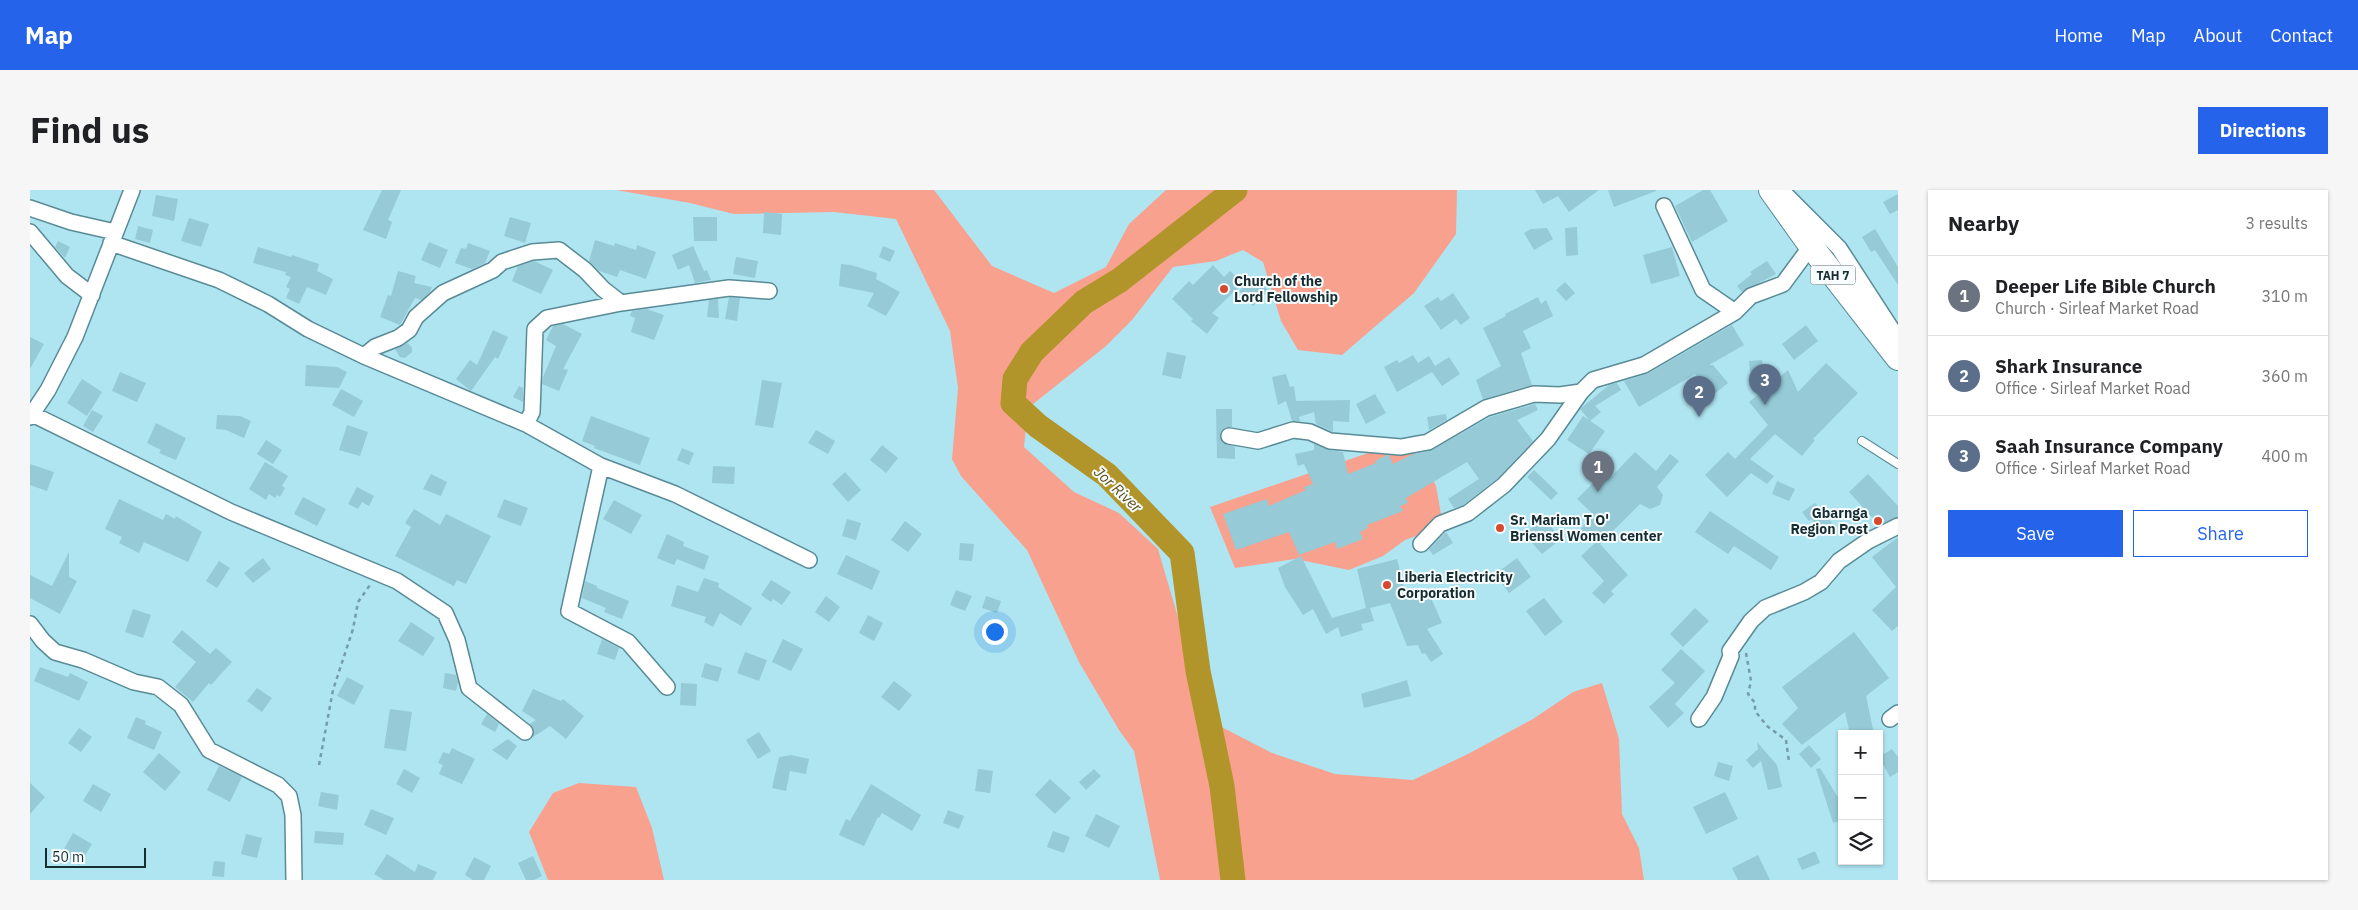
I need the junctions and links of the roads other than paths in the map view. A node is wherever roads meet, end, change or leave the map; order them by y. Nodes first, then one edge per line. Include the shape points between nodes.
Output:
1 (132, 190) edge
2 (1771, 190) edge
3 (1781, 190) edge
4 (1664, 206) dead end
5 (30, 208) edge
6 (30, 232) edge
7 (113, 238) junction
8 (1811, 246) junction
9 (769, 291) dead end
10 (92, 295) junction
11 (621, 303) junction
12 (1735, 312) junction
13 (1898, 339) edge
14 (364, 356) junction
15 (1898, 358) edge
16 (1581, 392) junction
17 (31, 415) edge
18 (526, 424) junction
19 (1230, 436) dead end
20 (1862, 441) dead end
21 (1898, 464) edge
22 (601, 466) junction
23 (1898, 526) edge
24 (1421, 544) dead end
25 (809, 560) dead end
26 (30, 624) edge
27 (667, 687) dead end
28 (1698, 719) dead end
29 (525, 732) dead end
30 (294, 880) edge

1 - 7 street
2 - 8 highway, TAH 7
3 - 13 street via 1839,248
4 - 12 street via 1702,290
5 - 7 street
6 - 10 street via 67,276
7 - 10 street
7 - 14 street via 219,280
8 - 12 street via 1783,284 1751,296
8 - 15 highway, TAH 7
9 - 11 street via 729,288
10 - 17 street via 48,390
11 - 14 street via 559,250 532,252 502,262 494,270 443,293 416,317 409,330
11 - 18 street via 547,318 536,329 532,412
12 - 16 street via 1644,365 1593,380
14 - 18 street
16 - 19 street via 1534,394 1486,408 1428,442 1402,447 1330,441 1310,432 1293,430 1258,441
16 - 24 street via 1548,439 1504,486 1468,513 1440,524
17 - 29 street via 231,512 397,581 445,613 457,640 470,688
18 - 22 street
20 - 21 lane
22 - 25 street via 675,494
22 - 27 street via 569,611 628,642
23 - 28 street via 1839,561 1821,582 1765,608 1730,651 1731,656 1714,697
26 - 30 street via 55,652 84,660 134,682 158,687 181,705 209,750 278,785 289,796 293,815

